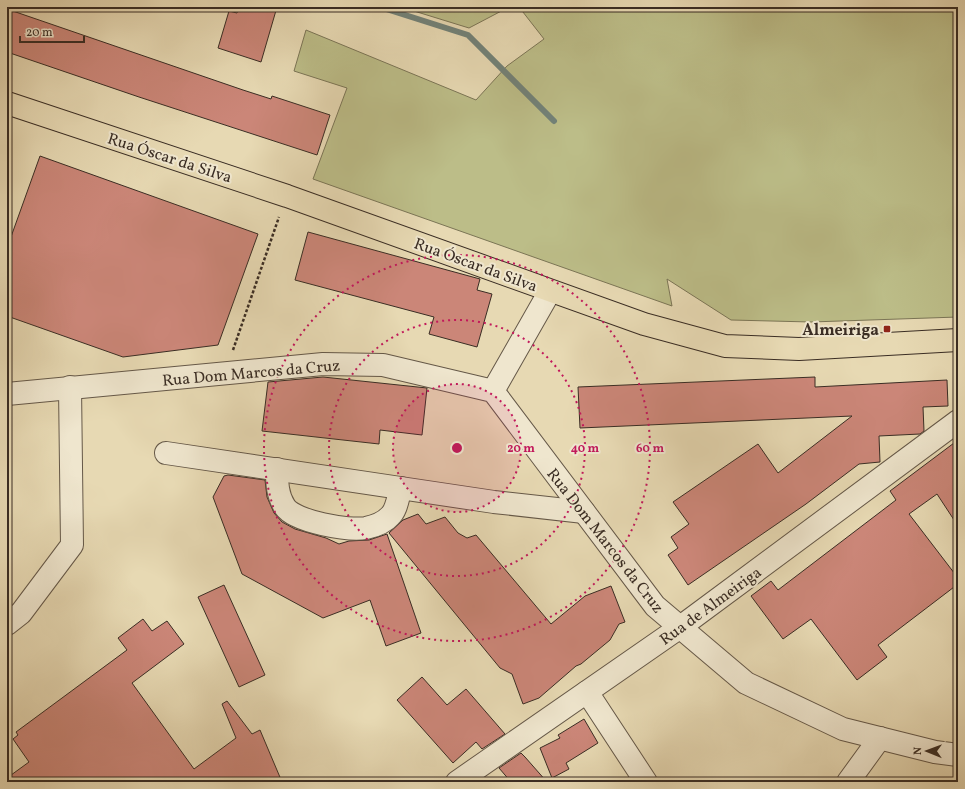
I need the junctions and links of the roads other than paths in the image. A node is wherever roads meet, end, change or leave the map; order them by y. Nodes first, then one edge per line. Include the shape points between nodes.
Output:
1 (7, 103) edge
2 (550, 291) junction
3 (958, 340) edge
4 (70, 387) junction
5 (494, 391) junction
6 (7, 394) edge
7 (958, 421) edge
8 (166, 453) dead end
9 (277, 469) junction
10 (401, 488) junction
11 (584, 512) junction
12 (7, 624) edge
13 (680, 628) junction
14 (587, 692) junction
15 (880, 738) junction
16 (958, 755) edge
17 (458, 782) edge
18 (646, 782) edge
19 (848, 782) edge

1 - 2 main road, Rua Óscar da Silva via 287,196
2 - 3 main road, Rua Óscar da Silva via 644,324 725,346 798,349
2 - 5 street
4 - 5 street, Rua Dom Marcos da Cruz via 323,364 383,365
4 - 6 street, Rua Dom Marcos da Cruz
4 - 12 street via 72,545 21,613
5 - 11 street, Rua Dom Marcos da Cruz
7 - 13 street, Rua de Almeiriga
8 - 9 street
9 - 10 street
9 - 10 street via 280,498 286,509 301,518 348,528 364,528 383,523 392,515
10 - 11 street
11 - 13 street, Rua Dom Marcos da Cruz via 654,606
13 - 14 street, Rua de Almeiriga
13 - 15 street, Rua Dom Marcos da Cruz via 746,683 843,729
14 - 17 street, Rua de Almeiriga
14 - 18 street
15 - 16 street, Rua Dom Marcos da Cruz
15 - 19 street

